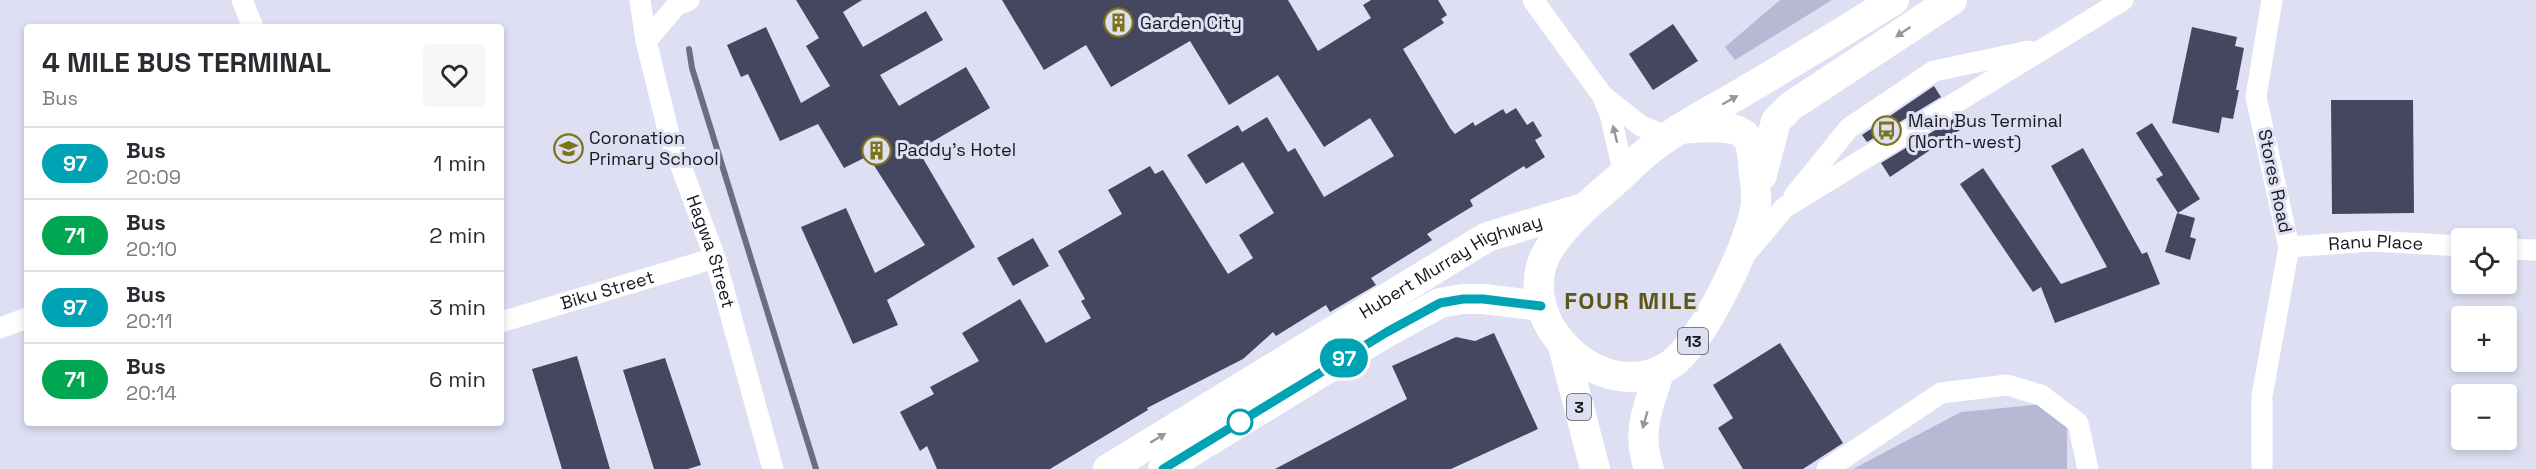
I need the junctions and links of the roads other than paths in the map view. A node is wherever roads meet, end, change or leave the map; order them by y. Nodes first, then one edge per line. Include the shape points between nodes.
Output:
1 (242, 0) edge
2 (640, 0) edge
3 (1533, 0) edge
4 (1894, 0) edge
5 (1952, 0) edge
6 (2123, 0) edge
7 (2272, 0) edge
8 (683, 3) edge
9 (252, 24) edge
10 (646, 41) junction
11 (2045, 48) junction
12 (1602, 95) junction
13 (1674, 133) junction
14 (1624, 174) junction
15 (1756, 204) junction
16 (1586, 207) junction
17 (1785, 208) junction
18 (2451, 245) edge
19 (2289, 247) junction
20 (2517, 249) edge
21 (2536, 250) edge
22 (715, 258) junction
23 (1737, 263) junction
24 (1541, 306) junction
25 (24, 319) edge
26 (504, 321) edge
27 (0, 328) edge
28 (1563, 346) junction
29 (1659, 372) junction
30 (773, 469) edge
31 (1108, 469) edge
32 (1163, 469) edge
33 (1595, 469) edge
34 (1649, 469) edge
35 (1827, 469) edge
36 (2088, 469) edge
37 (2262, 469) edge

1 - 9 street
2 - 10 street, Hagwa Street
3 - 12 street
13 -> 4 highway, 13
5 -> 15 highway, 13 via 1791,106 1776,121
6 - 11 street
7 - 19 street, Stores Road via 2256,97
8 - 10 street
10 - 22 street, Hagwa Street via 669,134
11 - 17 street
11 - 17 street via 1934,71 1849,128
12 - 13 street via 1641,126
14 -> 12 street
13 - 14 highway, 13
13 - 15 highway, 13 via 1722,128 1742,133 1752,146
14 - 16 highway, 13
15 - 23 highway, 13
16 - 24 highway, 13 via 1551,245 1537,285
31 -> 16 highway, Hubert Murray Highway / 13 via 1487,237
17 - 23 street
18 - 19 street, Ranu Place via 2372,241
19 - 37 street, Stores Road via 2262,396
20 - 21 street
22 - 26 street, Biku Street
22 - 30 street, Hagwa Street
23 - 29 highway, 13 via 1702,329 1678,360
24 - 28 highway, 13
24 - 32 highway, Hubert Murray Highway via 1483,299 1440,303
25 - 27 street
28 - 29 highway, 13 via 1589,366 1615,375 1635,378
28 - 33 highway, 3
29 -> 34 highway via 1641,432
35 - 36 street via 1941,393 2007,385 2041,395 2078,423

